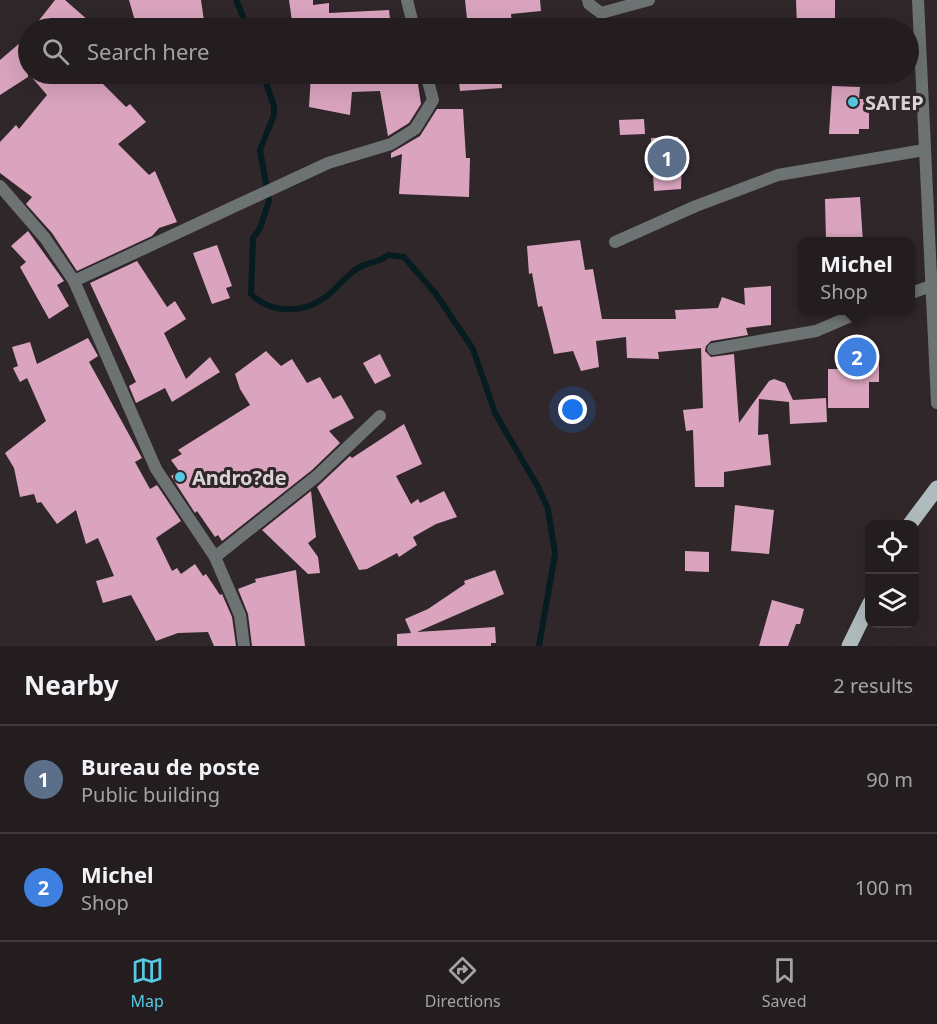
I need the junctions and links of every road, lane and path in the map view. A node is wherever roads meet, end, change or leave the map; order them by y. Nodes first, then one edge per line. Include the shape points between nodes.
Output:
1 (409, 0) edge
2 (588, 0) edge
3 (650, 0) edge
4 (918, 0) edge
5 (412, 18) edge
6 (919, 18) edge
7 (919, 25) edge
8 (429, 84) edge
9 (924, 150) junction
10 (0, 186) edge
11 (615, 242) dead end
12 (74, 281) junction
13 (931, 286) junction
14 (915, 292) edge
15 (853, 315) edge
16 (713, 349) dead end
17 (937, 403) edge
18 (380, 416) dead end
19 (937, 488) edge
20 (914, 520) edge
21 (215, 558) junction
22 (865, 613) edge
23 (244, 646) edge
24 (849, 646) edge

1 - 5 street
2 - 3 street via 601,13
4 - 6 street
7 - 9 street
8 - 12 street via 433,100 415,129 391,144 328,163
9 - 11 street via 778,175
9 - 13 street
10 - 12 street via 45,238
12 - 21 street via 156,469
13 - 14 street
13 - 17 street
15 - 16 street via 816,331
18 - 21 street via 317,476
19 - 20 main road
21 - 23 street via 240,615
22 - 24 main road

